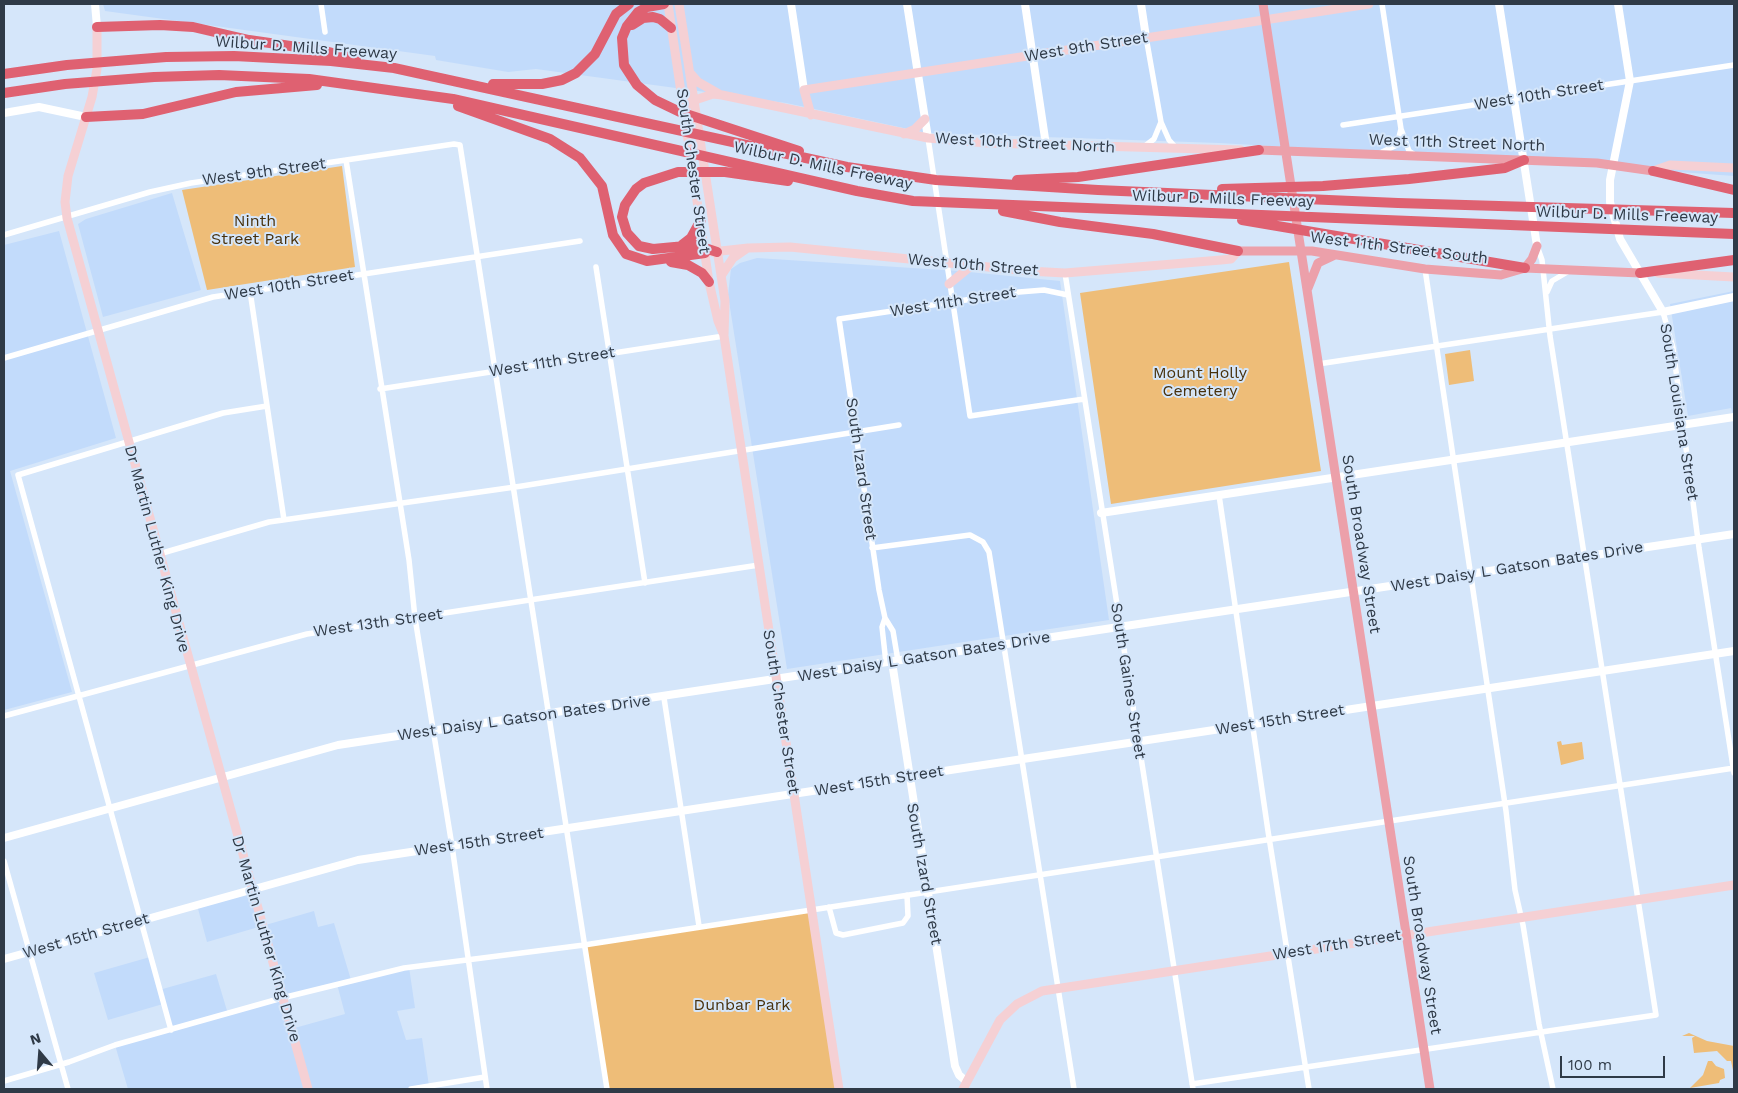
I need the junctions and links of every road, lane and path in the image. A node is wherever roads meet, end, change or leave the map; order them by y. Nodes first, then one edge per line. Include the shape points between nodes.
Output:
1 (95, 4) edge
2 (321, 4) edge
3 (629, 4) edge
4 (664, 4) edge
5 (668, 4) edge
6 (679, 4) edge
7 (791, 4) edge
8 (907, 4) edge
9 (1025, 4) edge
10 (1141, 4) edge
11 (1263, 4) edge
12 (1369, 4) edge
13 (1382, 4) edge
14 (1499, 4) edge
15 (1618, 4) edge
16 (1265, 19) junction
17 (97, 26) junction
18 (671, 28) junction
19 (325, 32) dead end
20 (624, 32) junction
21 (1146, 37) junction
22 (1033, 55) junction
23 (1734, 65) edge
24 (394, 68) junction
25 (918, 73) junction
26 (4, 74) edge
27 (691, 74) junction
28 (1630, 81) junction
29 (466, 82) junction
30 (346, 83) junction
31 (804, 90) junction
32 (4, 93) edge
33 (422, 94) junction
34 (722, 95) junction
35 (1514, 99) junction
36 (689, 103) junction
37 (793, 111) junction
38 (4, 113) edge
39 (811, 115) junction
40 (86, 117) junction
41 (1400, 117) junction
42 (925, 119) junction
43 (1161, 122) junction
44 (1343, 125) dead end
45 (1401, 129) junction
46 (904, 134) junction
47 (928, 138) junction
48 (1046, 145) junction
49 (1138, 148) junction
50 (1177, 149) junction
51 (1259, 150) junction
52 (1286, 151) junction
53 (1369, 154) junction
54 (1417, 156) junction
55 (346, 160) junction
56 (1524, 160) junction
57 (1612, 165) junction
58 (847, 167) junction
59 (1734, 168) edge
60 (1653, 172) junction
61 (969, 183) junction
62 (1734, 190) edge
63 (858, 192) junction
64 (1146, 192) junction
65 (970, 205) junction
66 (1734, 213) edge
67 (1214, 214) junction
68 (67, 218) junction
69 (701, 220) junction
70 (1734, 234) edge
71 (4, 235) edge
72 (580, 241) dead end
73 (682, 245) junction
74 (1537, 246) junction
75 (748, 248) junction
76 (704, 250) junction
77 (1238, 250) junction
78 (1301, 250) junction
79 (717, 252) junction
80 (1340, 254) junction
81 (478, 257) junction
82 (1734, 260) edge
83 (658, 261) junction
84 (946, 263) junction
85 (971, 266) junction
86 (596, 267) dead end
87 (1525, 268) junction
88 (1425, 269) junction
89 (1544, 270) junction
90 (1569, 271) junction
91 (1065, 273) junction
92 (1640, 273) junction
93 (363, 274) junction
94 (721, 276) junction
95 (1734, 277) edge
96 (709, 282) junction
97 (949, 284) junction
98 (250, 291) junction
99 (1307, 291) junction
100 (1068, 295) junction
101 (1545, 297) junction
102 (1734, 297) edge
103 (952, 302) junction
104 (1663, 312) junction
105 (839, 319) joint
106 (1550, 328) junction
107 (97, 331) junction
108 (724, 336) junction
109 (1436, 345) junction
110 (610, 353) junction
111 (4, 358) edge
112 (1318, 364) junction
113 (495, 371) junction
114 (380, 389) junction
115 (1084, 399) junction
116 (267, 406) junction
117 (1734, 417) edge
118 (899, 425) dead end
119 (1682, 425) junction
120 (856, 433) junction
121 (127, 441) junction
122 (1567, 442) junction
123 (742, 452) junction
124 (1452, 459) junction
125 (628, 468) junction
126 (1335, 476) junction
127 (513, 486) junction
128 (1218, 495) junction
129 (399, 503) junction
130 (1101, 513) junction
131 (284, 520) junction
132 (1734, 534) edge
133 (1698, 540) junction
134 (872, 548) junction
135 (159, 554) junction
136 (1584, 556) junction
137 (759, 565) junction
138 (1470, 574) junction
139 (645, 583) junction
140 (1352, 592) junction
141 (532, 600) junction
142 (1235, 609) junction
143 (415, 618) junction
144 (885, 618) junction
145 (1119, 628) junction
146 (1005, 645) junction
147 (1734, 651) edge
148 (1716, 653) junction
149 (892, 662) junction
150 (189, 665) junction
151 (1601, 671) junction
152 (776, 680) junction
153 (1487, 688) junction
154 (78, 696) junction
155 (664, 698) junction
156 (1369, 707) junction
157 (549, 715) junction
158 (4, 716) edge
159 (1252, 725) junction
160 (433, 732) junction
161 (1138, 742) junction
162 (1023, 759) junction
163 (1734, 768) edge
164 (1734, 773) edge
165 (220, 776) junction
166 (908, 777) junction
167 (1619, 785) junction
168 (794, 794) junction
169 (1505, 803) junction
170 (110, 807) junction
171 (681, 812) junction
172 (1388, 821) junction
173 (567, 830) junction
174 (4, 838) edge
175 (1269, 839) junction
176 (452, 846) junction
177 (1156, 856) junction
178 (4, 861) edge
179 (1041, 874) junction
180 (1734, 886) edge
181 (252, 890) junction
182 (927, 891) junction
183 (907, 895) junction
184 (1636, 900) junction
185 (829, 907) junction
186 (812, 909) junction
187 (1522, 918) junction
188 (140, 920) junction
189 (699, 926) junction
190 (1405, 935) junction
191 (584, 944) junction
192 (29, 952) junction
193 (1288, 953) junction
194 (4, 959) edge
195 (467, 959) junction
196 (1175, 970) junction
197 (1058, 988) junction
198 (282, 998) junction
199 (171, 1030) junction
200 (1540, 1032) junction
201 (1423, 1050) junction
202 (61, 1064) junction
203 (1306, 1067) junction
204 (485, 1077) junction
205 (4, 1081) edge
206 (965, 1085) edge
207 (1193, 1086) edge
208 (68, 1089) edge
209 (308, 1089) edge
210 (411, 1089) edge
211 (487, 1089) edge
212 (607, 1089) edge
213 (839, 1089) edge
214 (1074, 1089) edge
215 (1309, 1089) edge
216 (1430, 1089) edge
217 (1553, 1089) edge

1 - 17 street, Dr Martin Luther King Drive
2 - 19 street
3 - 29 highway via 610,21 591,59 567,78 532,85
4 - 20 highway via 638,12
5 - 18 main road, South Chester Street
6 - 27 main road, South Chester Street
7 - 31 street
8 - 25 street
9 - 22 street
10 - 21 street
11 - 16 main road, South Broadway Street
12 - 16 main road, West 9th Street
13 - 41 street
14 - 35 street
15 - 28 street, South Louisiana Street
16 - 21 main road, West 9th Street
16 - 52 main road, South Broadway Street
17 - 24 highway via 193,27 249,40 325,51
17 - 40 main road, Dr Martin Luther King Drive via 97,69
18 - 20 highway via 660,19 643,18
18 - 36 main road, South Chester Street
20 - 58 highway via 621,49 627,71 637,85 656,100 680,112
21 - 22 main road, West 9th Street
21 - 43 street
22 - 25 main road, West 9th Street
22 - 48 street
23 - 28 street, West 10th Street
24 - 26 highway, Wilbur D. Mills Freeway via 322,61 192,56 109,60
24 - 29 highway, Wilbur D. Mills Freeway
25 - 31 main road, West 9th Street
25 - 42 street
27 - 34 main road via 698,82
27 - 36 main road, South Chester Street
28 - 35 street, West 10th Street
28 - 57 street, South Louisiana Street
29 - 58 highway, Wilbur D. Mills Freeway
30 - 32 highway, Wilbur D. Mills Freeway via 254,76 169,76 65,84
30 - 33 highway, Wilbur D. Mills Freeway
30 - 40 highway via 262,88 143,114
31 - 37 main road via 801,102
31 - 39 main road
33 - 63 highway, Wilbur D. Mills Freeway
33 - 83 highway via 517,126 570,150 588,166 602,186 613,235 622,251 640,260
34 - 36 main road via 713,94
34 - 37 main road
35 - 41 street, West 10th Street
35 - 56 street
36 - 69 main road, South Chester Street
36 - 79 main road, South Chester Street
37 - 39 main road, West 10th Street North
38 - 40 street via 38,107
39 - 46 main road, West 10th Street North
40 - 68 main road, Dr Martin Luther King Drive via 68,176
41 - 44 street, West 10th Street
41 - 45 street
42 - 46 main road
42 - 47 street
43 - 49 street via 1154,139
43 - 50 street
45 - 53 street via 1398,142 1392,148
45 - 54 street via 1409,151
46 - 47 main road, West 10th Street North
47 - 48 main road, West 10th Street North
47 - 84 street
48 - 49 main road, West 10th Street North
49 - 50 main road, West 10th Street North
50 - 51 main road, West 10th Street North
51 - 52 main road, West 11th Street North
51 - 61 highway via 1078,177
52 - 53 main road, West 11th Street North
52 - 78 main road, South Broadway Street
53 - 54 main road, West 11th Street North
54 - 56 main road, West 11th Street North
55 - 68 street, West 9th Street via 185,184
55 - 81 street, West 9th Street via 460,145
55 - 93 street
56 - 57 main road, West 11th Street North
56 - 64 highway via 1505,168 1478,172 1343,185
56 - 74 street
57 - 60 main road, West 11th Street North
57 - 92 street, South Louisiana Street via 1610,202 1613,221
58 - 61 highway, Wilbur D. Mills Freeway
59 - 60 main road via 1670,165
60 - 62 highway
61 - 64 highway, Wilbur D. Mills Freeway
63 - 65 highway, Wilbur D. Mills Freeway via 913,201
63 - 73 highway via 706,171 667,174 639,187 630,196 623,208 623,222 635,244 646,248
64 - 66 highway, Wilbur D. Mills Freeway
65 - 67 highway, Wilbur D. Mills Freeway
65 - 77 highway
67 - 70 highway, Wilbur D. Mills Freeway
67 - 87 highway
68 - 71 street, West 9th Street
68 - 107 main road, Dr Martin Luther King Drive
69 - 73 highway via 691,238
69 - 76 main road, South Chester Street
72 - 81 street, West 10th Street
73 - 76 highway
74 - 87 main road
74 - 89 street
75 - 79 main road, West 10th Street
75 - 84 main road, West 10th Street via 790,247
75 - 94 main road via 733,258
76 - 79 highway
76 - 83 highway
76 - 96 main road, South Chester Street
77 - 78 main road, West 11th Street South
77 - 91 main road, West 10th Street via 1231,259
78 - 80 main road, West 11th Street South
78 - 99 main road, South Broadway Street
79 - 94 main road, South Chester Street
80 - 88 main road, West 11th Street South
80 - 99 main road via 1318,262
81 - 93 street, West 10th Street
81 - 113 street
82 - 92 highway
83 - 96 highway via 688,265
84 - 85 main road, West 10th Street
84 - 97 street
85 - 91 main road, West 10th Street
85 - 97 main road
86 - 110 street
87 - 88 main road, West 11th Street South via 1501,276
87 - 89 main road, West 11th Street South
88 - 109 street
89 - 90 main road, West 11th Street South
89 - 101 street
90 - 92 main road, West 11th Street South
90 - 101 street via 1552,281
91 - 100 street, South Gaines Street
92 - 95 main road, West 11th Street South
92 - 104 street, South Louisiana Street
93 - 98 street, West 10th Street
93 - 114 street
94 - 108 main road, South Chester Street via 725,301
96 - 108 main road, South Chester Street
97 - 103 street
98 - 107 street, West 10th Street via 199,300
98 - 116 street
99 - 112 main road, South Broadway Street
100 - 103 street, West 11th Street via 1032,290
100 - 115 street, South Gaines Street
101 - 106 street
102 - 104 street
103 - 105 street, West 11th Street
103 - 115 street via 970,416
104 - 106 street
104 - 119 street, South Louisiana Street via 1673,348
105 - 120 street, South Izard Street
106 - 109 street
106 - 122 street
107 - 111 street, West 10th Street
107 - 121 main road, Dr Martin Luther King Drive
108 - 110 street, West 11th Street
108 - 123 main road, South Chester Street
109 - 112 street
109 - 124 street
110 - 113 street, West 11th Street
110 - 125 street
112 - 126 main road, South Broadway Street
113 - 114 street, West 11th Street
113 - 127 street
114 - 129 street
115 - 130 street, South Gaines Street
116 - 121 street via 223,413
116 - 131 street
117 - 119 street
118 - 120 street
119 - 122 street
119 - 133 street, South Louisiana Street
120 - 123 street
120 - 134 street, South Izard Street
121 - 135 main road, Dr Martin Luther King Drive
121 - 154 street via 18,475
122 - 124 street
122 - 136 street
123 - 125 street
123 - 137 main road, South Chester Street
124 - 126 street
124 - 138 street
125 - 127 street
125 - 139 street
126 - 128 street
126 - 140 main road, South Broadway Street
127 - 129 street
127 - 141 street
128 - 130 street
128 - 142 street
129 - 131 street
129 - 143 street
130 - 145 street, South Gaines Street
131 - 135 street via 259,524
132 - 133 street, West Daisy L Gatson Bates Drive
133 - 136 street, West Daisy L Gatson Bates Drive
133 - 148 street, South Louisiana Street
134 - 144 street, South Izard Street
134 - 146 street via 965,534 975,536 983,542 991,558
135 - 150 main road, Dr Martin Luther King Drive
136 - 138 street, West Daisy L Gatson Bates Drive
136 - 151 street
137 - 139 street, West 13th Street
137 - 152 main road, South Chester Street
138 - 140 street, West Daisy L Gatson Bates Drive
138 - 153 street
139 - 141 street, West 13th Street
140 - 142 street, West Daisy L Gatson Bates Drive
140 - 156 main road, South Broadway Street
141 - 143 street, West 13th Street
141 - 157 street
142 - 145 street, West Daisy L Gatson Bates Drive
142 - 159 street
143 - 150 street, West 13th Street via 307,634
143 - 160 street
144 - 149 street, South Izard Street via 882,628
144 - 149 street, South Izard Street via 893,631
145 - 146 street, West Daisy L Gatson Bates Drive
145 - 161 street, South Gaines Street
146 - 149 street, West Daisy L Gatson Bates Drive
146 - 162 street
147 - 148 street, West 15th Street
148 - 151 street, West 15th Street
148 - 163 street, South Louisiana Street
149 - 152 street, West Daisy L Gatson Bates Drive
149 - 166 street, South Izard Street
150 - 154 street, West 13th Street
150 - 165 main road, Dr Martin Luther King Drive
151 - 153 street, West 15th Street
151 - 167 street
152 - 155 street, West Daisy L Gatson Bates Drive
152 - 168 main road, South Chester Street
153 - 156 street, West 15th Street
153 - 169 street
154 - 158 street, West 13th Street
154 - 170 street
155 - 157 street, West Daisy L Gatson Bates Drive
155 - 171 street
156 - 159 street, West 15th Street
156 - 172 main road, South Broadway Street
157 - 160 street, West Daisy L Gatson Bates Drive
157 - 173 street
159 - 161 street, West 15th Street
159 - 175 street
160 - 165 street, West Daisy L Gatson Bates Drive via 326,748
160 - 176 street
161 - 162 street, West 15th Street
161 - 177 street, South Gaines Street
162 - 166 street, West 15th Street
162 - 179 street
163 - 164 street, South Louisiana Street
163 - 167 street
165 - 170 street, West Daisy L Gatson Bates Drive
165 - 181 main road, Dr Martin Luther King Drive
166 - 168 street, West 15th Street
166 - 182 street, South Izard Street
167 - 169 street
167 - 184 street
168 - 171 street, West 15th Street
168 - 186 main road, South Chester Street
169 - 172 street
169 - 187 street via 1514,890
170 - 174 street, West Daisy L Gatson Bates Drive
170 - 188 street
171 - 173 street, West 15th Street
171 - 189 street
172 - 175 street
172 - 190 main road, South Broadway Street
173 - 176 street, West 15th Street
173 - 191 street
175 - 177 street
175 - 193 street
176 - 181 street, West 15th Street via 358,860
176 - 195 street
177 - 179 street
177 - 196 street, South Gaines Street
178 - 192 street
179 - 182 street
179 - 197 street
180 - 184 main road, West 17th Street
181 - 188 street, West 15th Street
181 - 198 main road, Dr Martin Luther King Drive
182 - 183 street
182 - 206 street, South Izard Street via 955,1066
183 - 185 street
183 - 185 street via 908,916 903,922 843,935 836,934
184 - 187 main road, West 17th Street
184 - 200 street via 1656,1015
185 - 186 street
186 - 189 street
186 - 213 main road, South Chester Street
187 - 190 main road, West 17th Street
187 - 200 street
188 - 192 street, West 15th Street
188 - 199 street
189 - 191 street
190 - 193 main road, West 17th Street
190 - 201 main road, South Broadway Street
191 - 195 street
191 - 212 street
192 - 194 street, West 15th Street
192 - 202 street
193 - 196 main road, West 17th Street
193 - 203 street
195 - 198 street via 383,972
195 - 204 street
196 - 197 main road, West 17th Street
196 - 207 street, South Gaines Street
197 - 206 main road, West 17th Street via 1030,996 1008,1010 994,1029
197 - 214 street
198 - 199 street
198 - 209 main road, Dr Martin Luther King Drive
199 - 202 street
200 - 201 street
200 - 217 street
201 - 203 street
201 - 216 main road, South Broadway Street
202 - 205 street
202 - 208 street
203 - 207 street
203 - 215 street
204 - 210 street
204 - 211 street

